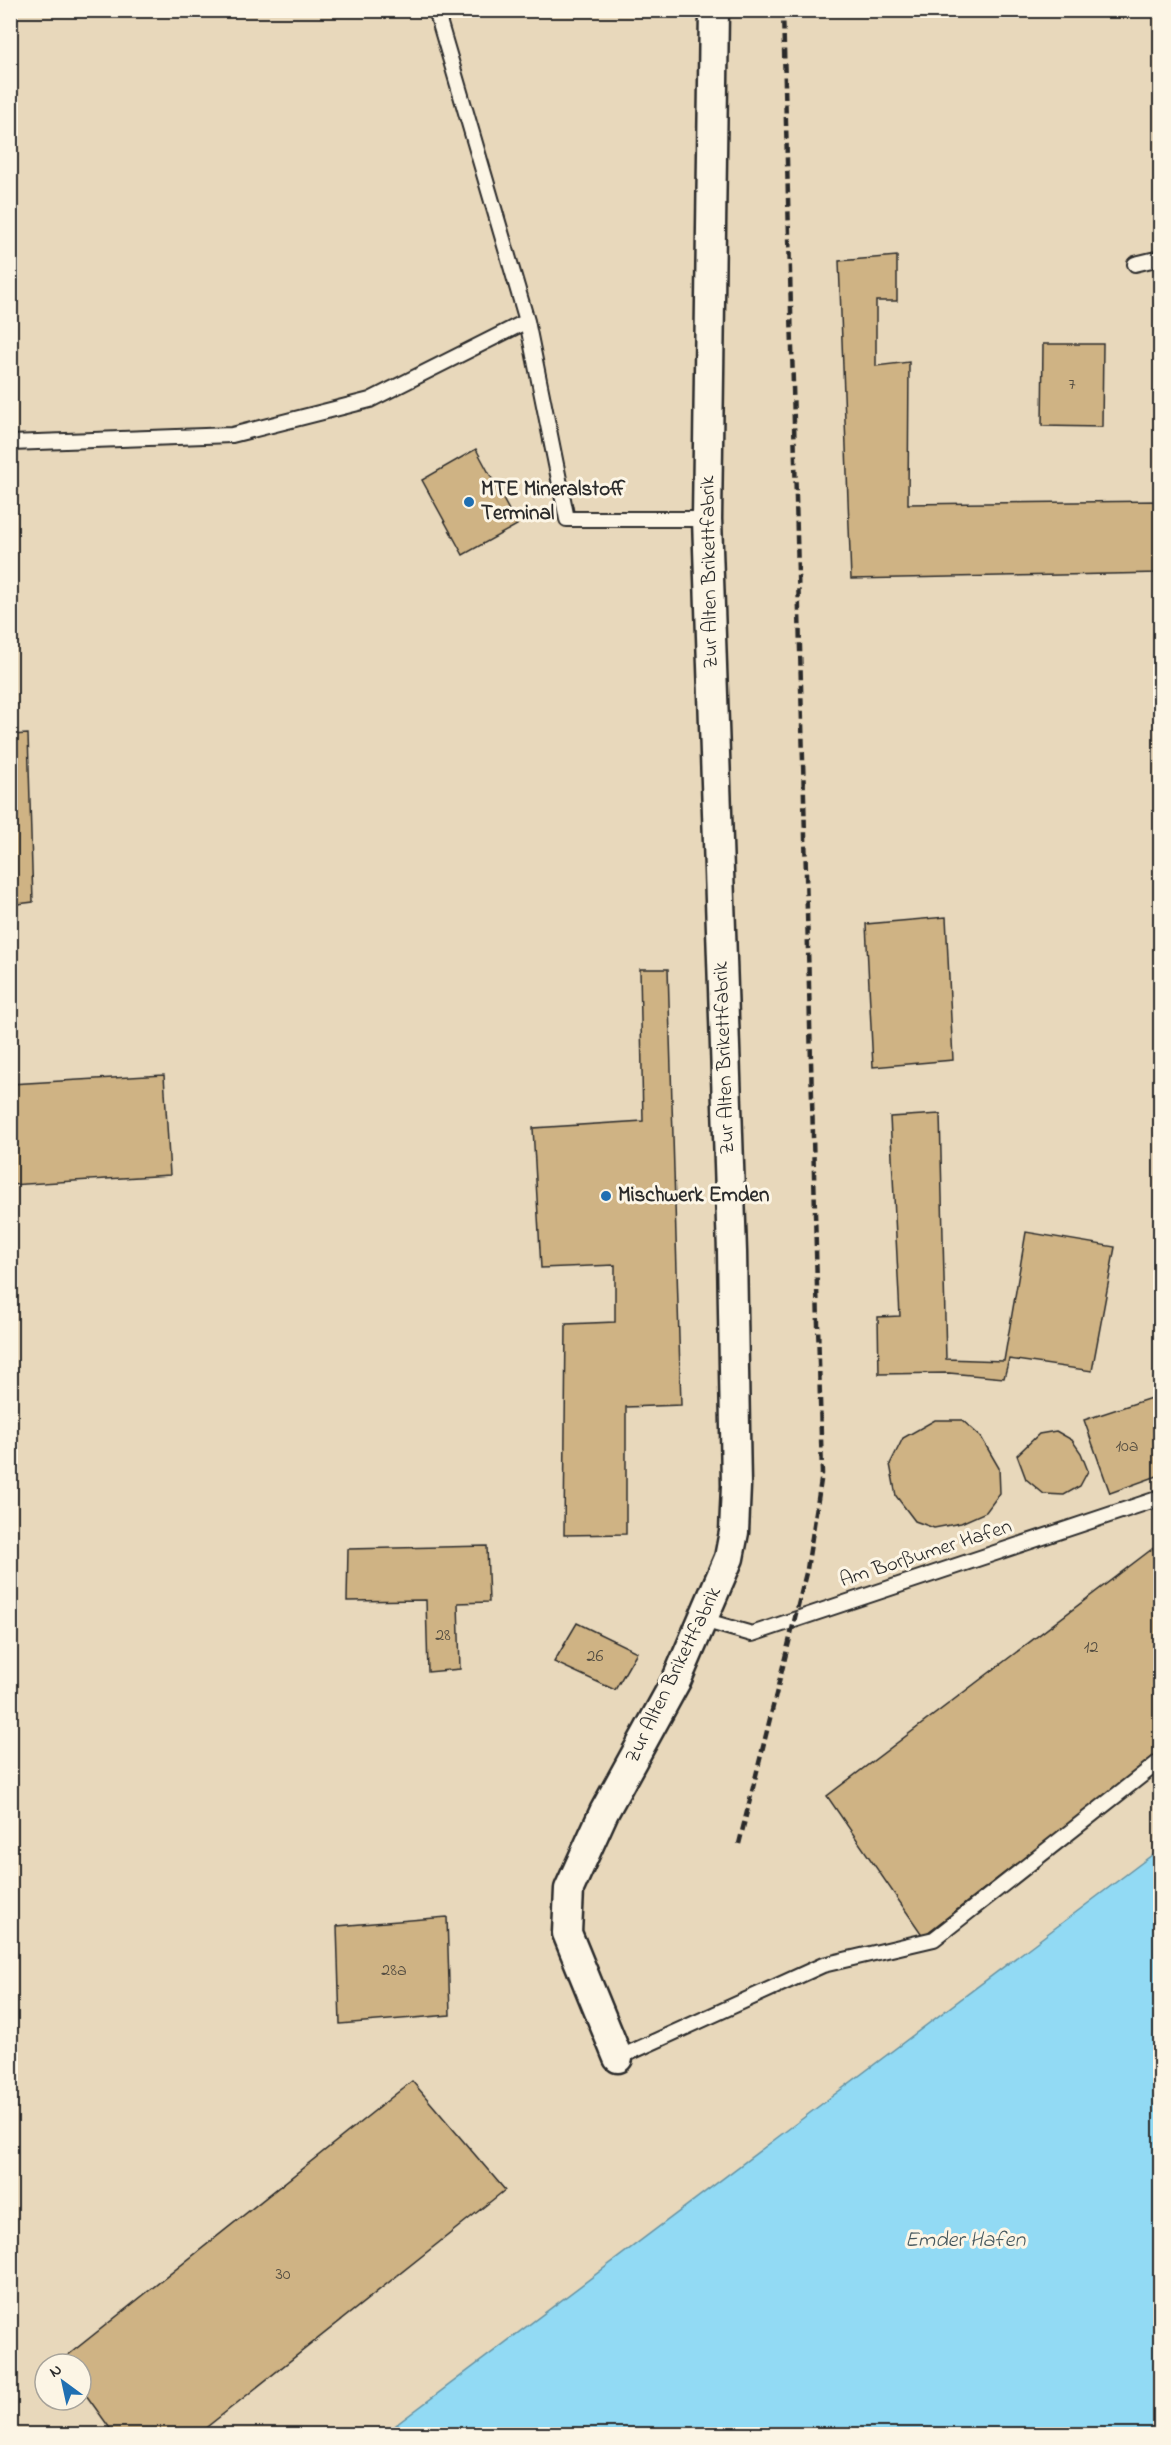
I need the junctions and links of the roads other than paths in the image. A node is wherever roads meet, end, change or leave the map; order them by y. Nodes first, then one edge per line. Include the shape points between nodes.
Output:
1 (436, 10) edge
2 (714, 10) edge
3 (1161, 258) edge
4 (1135, 264) dead end
5 (527, 321) junction
6 (10, 444) edge
7 (707, 519) junction
8 (1161, 1498) edge
9 (703, 1620) junction
10 (1161, 1761) edge
11 (618, 2058) joint

1 - 5 lane
2 - 7 street, Zur Alten Brikettfabrik
3 - 4 lane
5 - 6 lane via 370,400 232,435
5 - 7 lane via 567,519
7 - 9 street, Zur Alten Brikettfabrik via 732,1240 736,1486 729,1558
8 - 9 lane, Am Borßumer Hafen via 752,1634
9 - 11 street, Zur Alten Brikettfabrik via 677,1679 604,1812 569,1889 567,1933
10 - 11 lane via 934,1939 823,1965

